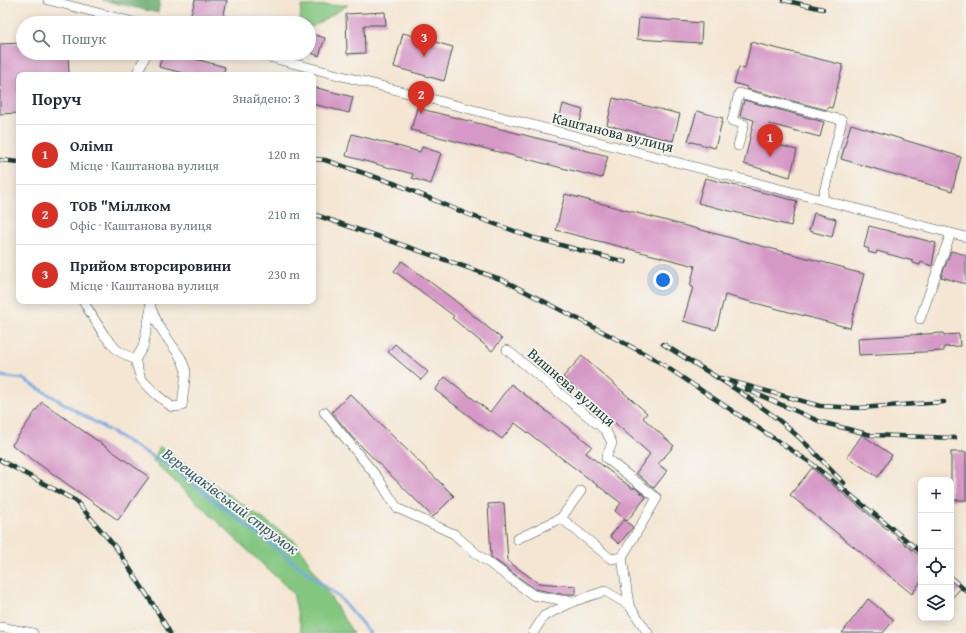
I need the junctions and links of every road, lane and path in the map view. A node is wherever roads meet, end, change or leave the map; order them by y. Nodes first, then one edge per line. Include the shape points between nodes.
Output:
1 (48, 0) edge
2 (110, 16) edge
3 (144, 60) edge
4 (280, 60) edge
5 (138, 72) edge
6 (738, 146) dead end
7 (822, 200) junction
8 (951, 233) junction
9 (966, 237) edge
10 (85, 304) edge
11 (150, 305) edge
12 (920, 319) dead end
13 (507, 350) dead end
14 (134, 360) junction
15 (324, 412) dead end
16 (581, 491) dead end
17 (561, 518) junction
18 (516, 539) dead end
19 (622, 557) junction
20 (575, 600) junction
21 (629, 605) junction
22 (0, 627) edge
23 (33, 633) edge
24 (533, 633) edge
25 (648, 633) edge

1 - 2 street
3 - 5 street
4 - 7 street, Каштанова вулиця
6 - 7 street via 744,124 732,121 739,93 842,120
7 - 8 street, Каштанова вулиця
8 - 9 street, Каштанова вулиця
8 - 12 street
10 - 14 street via 104,335 117,350
11 - 14 street via 143,347
11 - 14 street via 159,326 181,358 186,371 182,406 172,408 157,395 141,379
13 - 19 street, Вишнева вулиця via 606,431 612,443 606,458 657,498
15 - 20 street via 378,478 397,508 454,534 532,595
16 - 17 street
17 - 18 street
17 - 19 street via 612,559
19 - 21 street
20 - 21 street via 605,591
20 - 24 street via 544,616
21 - 25 street
22 - 23 street

